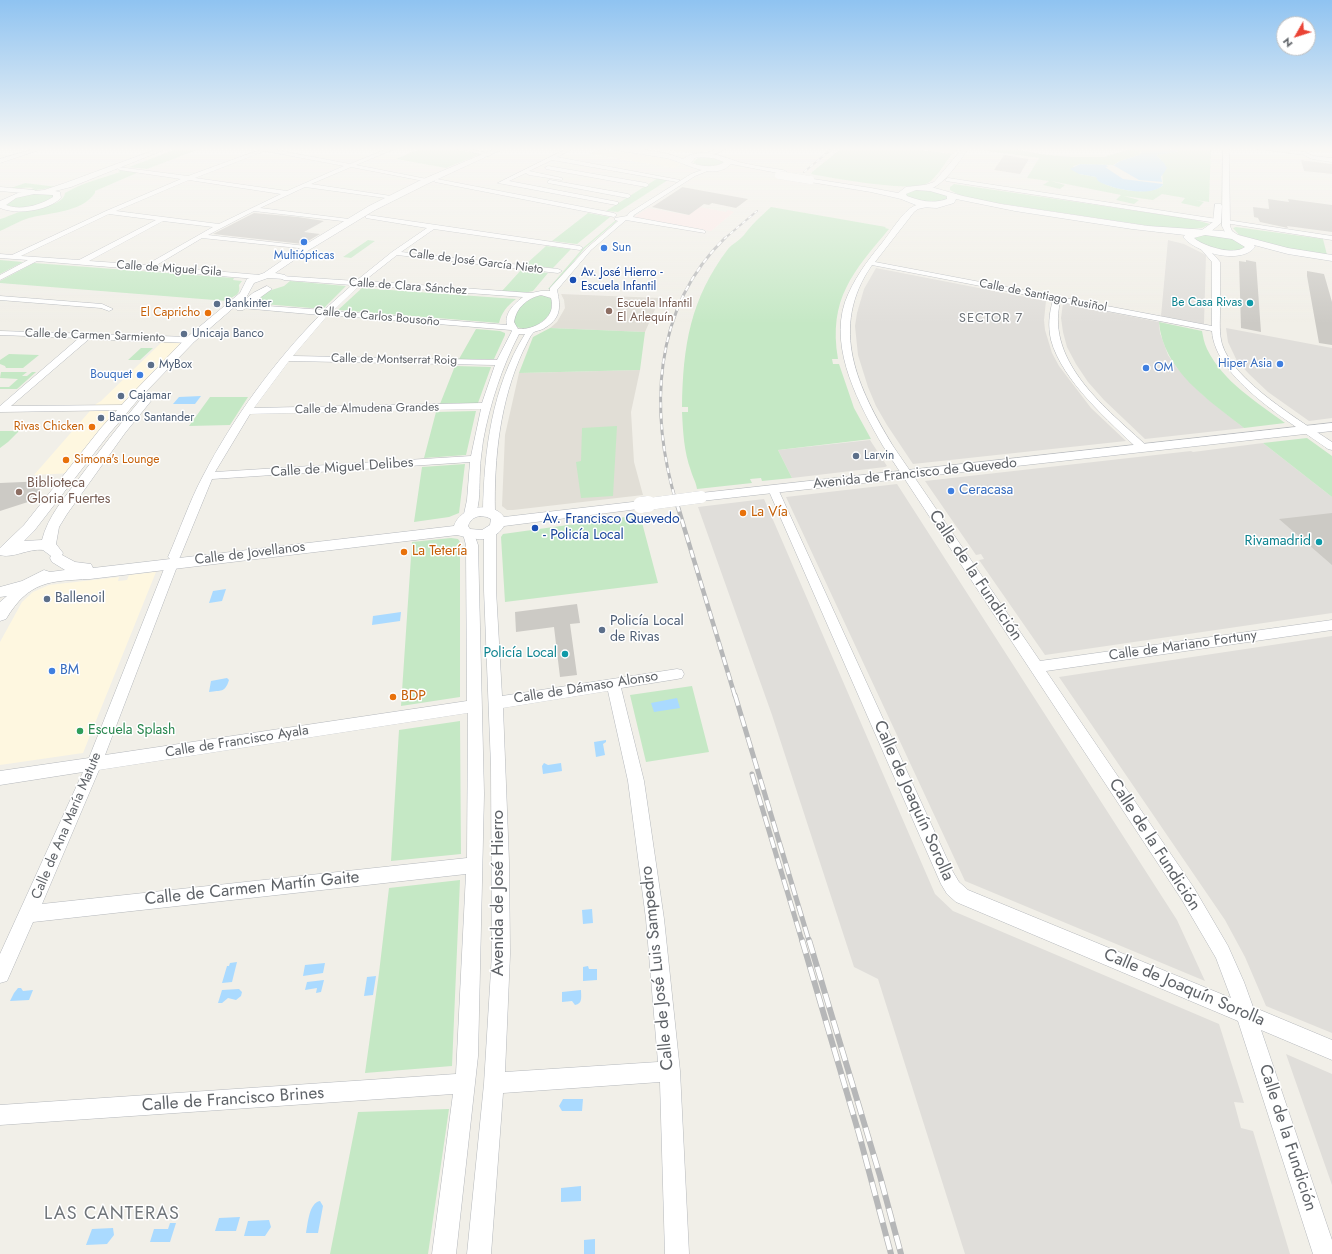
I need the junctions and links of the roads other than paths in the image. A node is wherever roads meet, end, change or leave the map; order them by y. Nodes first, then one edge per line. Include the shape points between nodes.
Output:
1 (7, 207) edge
2 (32, 207) edge
3 (120, 207) edge
4 (257, 207) edge
5 (375, 207) edge
6 (387, 207) edge
7 (567, 207) edge
8 (638, 207) edge
9 (639, 207) edge
10 (922, 207) edge
11 (980, 207) edge
12 (1003, 207) edge
13 (1126, 207) edge
14 (1218, 207) edge
15 (1226, 207) edge
16 (25, 208) junction
17 (254, 208) junction
18 (915, 208) joint
19 (107, 212) junction
20 (0, 216) edge
21 (368, 217) junction
22 (622, 217) junction
23 (162, 219) junction
24 (1217, 220) junction
25 (349, 221) junction
26 (1226, 222) junction
27 (220, 226) junction
28 (433, 226) junction
29 (703, 232) dead end
30 (1200, 232) junction
31 (200, 236) junction
32 (1332, 238) edge
33 (1240, 239) junction
34 (1200, 247) junction
35 (306, 248) junction
36 (580, 248) junction
37 (394, 253) junction
38 (1237, 253) junction
39 (0, 256) edge
40 (13, 257) junction
41 (571, 257) dead end
42 (1332, 258) edge
43 (36, 259) junction
44 (1216, 262) junction
45 (1332, 262) edge
46 (80, 263) junction
47 (870, 264) junction
48 (147, 268) junction
49 (267, 275) junction
50 (257, 277) junction
51 (283, 277) junction
52 (0, 278) edge
53 (357, 284) junction
54 (248, 287) junction
55 (267, 289) junction
56 (533, 294) junction
57 (554, 296) junction
58 (0, 298) edge
59 (1057, 299) junction
60 (242, 306) junction
61 (109, 308) dead end
62 (326, 313) junction
63 (515, 329) junction
64 (1216, 329) junction
65 (531, 331) junction
66 (0, 333) edge
67 (87, 336) junction
68 (190, 340) junction
69 (287, 358) junction
70 (501, 363) junction
71 (485, 406) junction
72 (125, 408) junction
73 (1, 409) edge
74 (248, 411) junction
75 (1332, 427) edge
76 (1308, 430) junction
77 (1332, 447) edge
78 (1143, 448) junction
79 (476, 459) junction
80 (907, 475) junction
81 (209, 476) junction
82 (773, 490) junction
83 (493, 522) junction
84 (467, 526) junction
85 (52, 552) junction
86 (2, 553) edge
87 (173, 561) junction
88 (31, 583) junction
89 (0, 592) edge
90 (0, 615) edge
91 (1332, 625) edge
92 (1035, 667) junction
93 (677, 674) dead end
94 (613, 684) junction
95 (496, 703) junction
96 (474, 706) junction
97 (94, 764) junction
98 (0, 778) edge
99 (475, 865) junction
100 (29, 914) junction
101 (0, 974) edge
102 (1247, 1014) junction
103 (1332, 1050) edge
104 (670, 1071) junction
105 (465, 1083) junction
106 (494, 1084) junction
107 (0, 1115) edge
108 (444, 1254) edge
109 (479, 1254) edge
110 (677, 1254) edge
111 (1325, 1254) edge

1 - 16 street
2 - 16 street
3 - 19 street
4 - 17 street
5 - 25 street
6 - 21 street
7 - 22 street
8 - 22 street
9 - 22 street
10 - 18 street
11 - 34 main road via 1176,239
12 - 30 main road via 1140,228
13 - 24 street
14 - 24 street
15 - 26 street
16 - 20 street
17 - 25 street
17 - 27 street
18 - 47 street, Calle de la Fundición
19 - 23 street
19 - 40 street
21 - 28 street
21 - 51 street via 316,249 288,269
22 - 29 street
22 - 36 street
22 - 57 street via 554,290
23 - 27 street
23 - 46 street, Calle de Miguel Gila
24 - 30 street via 1215,226
25 - 35 street
26 - 32 street
26 - 33 street via 1229,232
27 - 31 street
28 - 36 street
28 - 37 street, Calle de Ana María Matute
30 - 33 main road via 1219,233
30 - 34 main road via 1188,237
31 - 35 street
31 - 48 street
33 - 38 main road via 1250,247 1247,251
33 - 42 main road via 1288,251
34 - 38 main road
34 - 44 street
35 - 49 street
36 - 41 street
37 - 53 street, Calle de Ana María Matute
37 - 56 street, Calle de José García Nieto via 555,274 543,288
38 - 44 street via 1219,258
38 - 45 main road
39 - 40 street, Calle de Miguel Gila
40 - 43 street, Calle de Miguel Gila
43 - 46 street, Calle de Miguel Gila
43 - 52 street
44 - 64 street
46 - 48 street, Calle de Miguel Gila
47 - 59 street, Calle de Santiago Rusiñol
47 - 80 street, Calle de la Fundición via 856,284 846,317 849,363 855,384 873,422
48 - 50 street, Calle de Miguel Gila
49 - 50 street
49 - 51 street
50 - 54 street via 248,283
51 - 53 street, Calle de Clara Sánchez
51 - 55 street via 281,284
53 - 56 street, Calle de Clara Sánchez
53 - 62 street, Calle de Ana María Matute
54 - 55 street via 257,290
54 - 68 street via 244,294
55 - 60 street via 256,294
56 - 57 street via 546,292
56 - 63 street via 512,314 510,320
57 - 65 street via 556,309 550,319
58 - 61 street
59 - 64 street, Calle de Santiago Rusiñol
59 - 78 street via 1053,324 1056,342 1063,358 1102,409
60 - 62 street, Calle de Carlos Bousoño
60 - 85 street via 173,371 121,430 52,527
62 - 63 street, Calle de Carlos Bousoño
62 - 69 street, Calle de Ana María Matute
63 - 65 street
63 - 70 street, Avenida de José Hierro
64 - 76 street via 1219,347 1235,371 1268,401
65 - 83 street, Avenida de José Hierro via 514,363 501,402 491,459
66 - 67 street, Calle de Carmen Sarmiento
67 - 68 street, Calle de Carmen Sarmiento
67 - 73 street
68 - 72 street
69 - 70 street, Calle de Montserrat Roig
69 - 74 street, Calle de Ana María Matute
70 - 71 street, Avenida de José Hierro
71 - 74 street, Calle de Almudena Grandes
71 - 79 street, Avenida de José Hierro
72 - 73 street
72 - 86 street via 29,528
74 - 81 street, Calle de Ana María Matute
75 - 76 street, Avenida de Francisco de Quevedo
76 - 77 street
76 - 78 street, Avenida de Francisco de Quevedo
78 - 80 street, Avenida de Francisco de Quevedo
79 - 81 street, Calle de Miguel Delibes
79 - 84 street, Avenida de José Hierro
80 - 82 street, Avenida de Francisco de Quevedo
80 - 92 street, Calle de la Fundición
81 - 87 street, Calle de Ana María Matute
82 - 83 street, Avenida de Francisco de Quevedo, bridge
82 - 102 street, Calle de Joaquín Sorolla via 953,888 962,896
83 - 84 street via 479,535
83 - 84 street via 480,512
83 - 95 street, Avenida de José Hierro via 490,590
84 - 87 street, Calle de Jovellanos via 454,530
84 - 96 street, Avenida de José Hierro via 472,545
85 - 86 street via 28,545
85 - 87 street, Calle de Jovellanos via 72,567 94,568
85 - 88 street via 48,571
87 - 88 street, Calle de Jovellanos via 90,574 60,575
87 - 97 street, Calle de Ana María Matute
88 - 89 street, Calle de Jovellanos
88 - 90 street
91 - 92 street, Calle de Mariano Fortuny
92 - 102 street, Calle de la Fundición via 1188,894 1222,952
93 - 94 street, Calle de Dámaso Alonso
94 - 95 street, Calle de Dámaso Alonso
94 - 104 street, Calle de José Luis Sampedro via 636,781 655,919
95 - 106 street, Avenida de José Hierro via 501,954
96 - 97 street, Calle de Francisco Ayala
96 - 99 street, Avenida de José Hierro
97 - 98 street, Calle de Francisco Ayala
97 - 100 street, Calle de Ana María Matute
99 - 100 street, Calle de Carmen Martín Gaite
99 - 105 street, Avenida de José Hierro
100 - 101 street, Calle de Ana María Matute
102 - 103 street, Calle de Joaquín Sorolla
102 - 111 street, Calle de la Fundición
104 - 106 street
104 - 110 street, Calle de José Luis Sampedro
105 - 107 street, Calle de Francisco Brines
105 - 108 street, Avenida de José Hierro
106 - 109 street, Avenida de José Hierro

